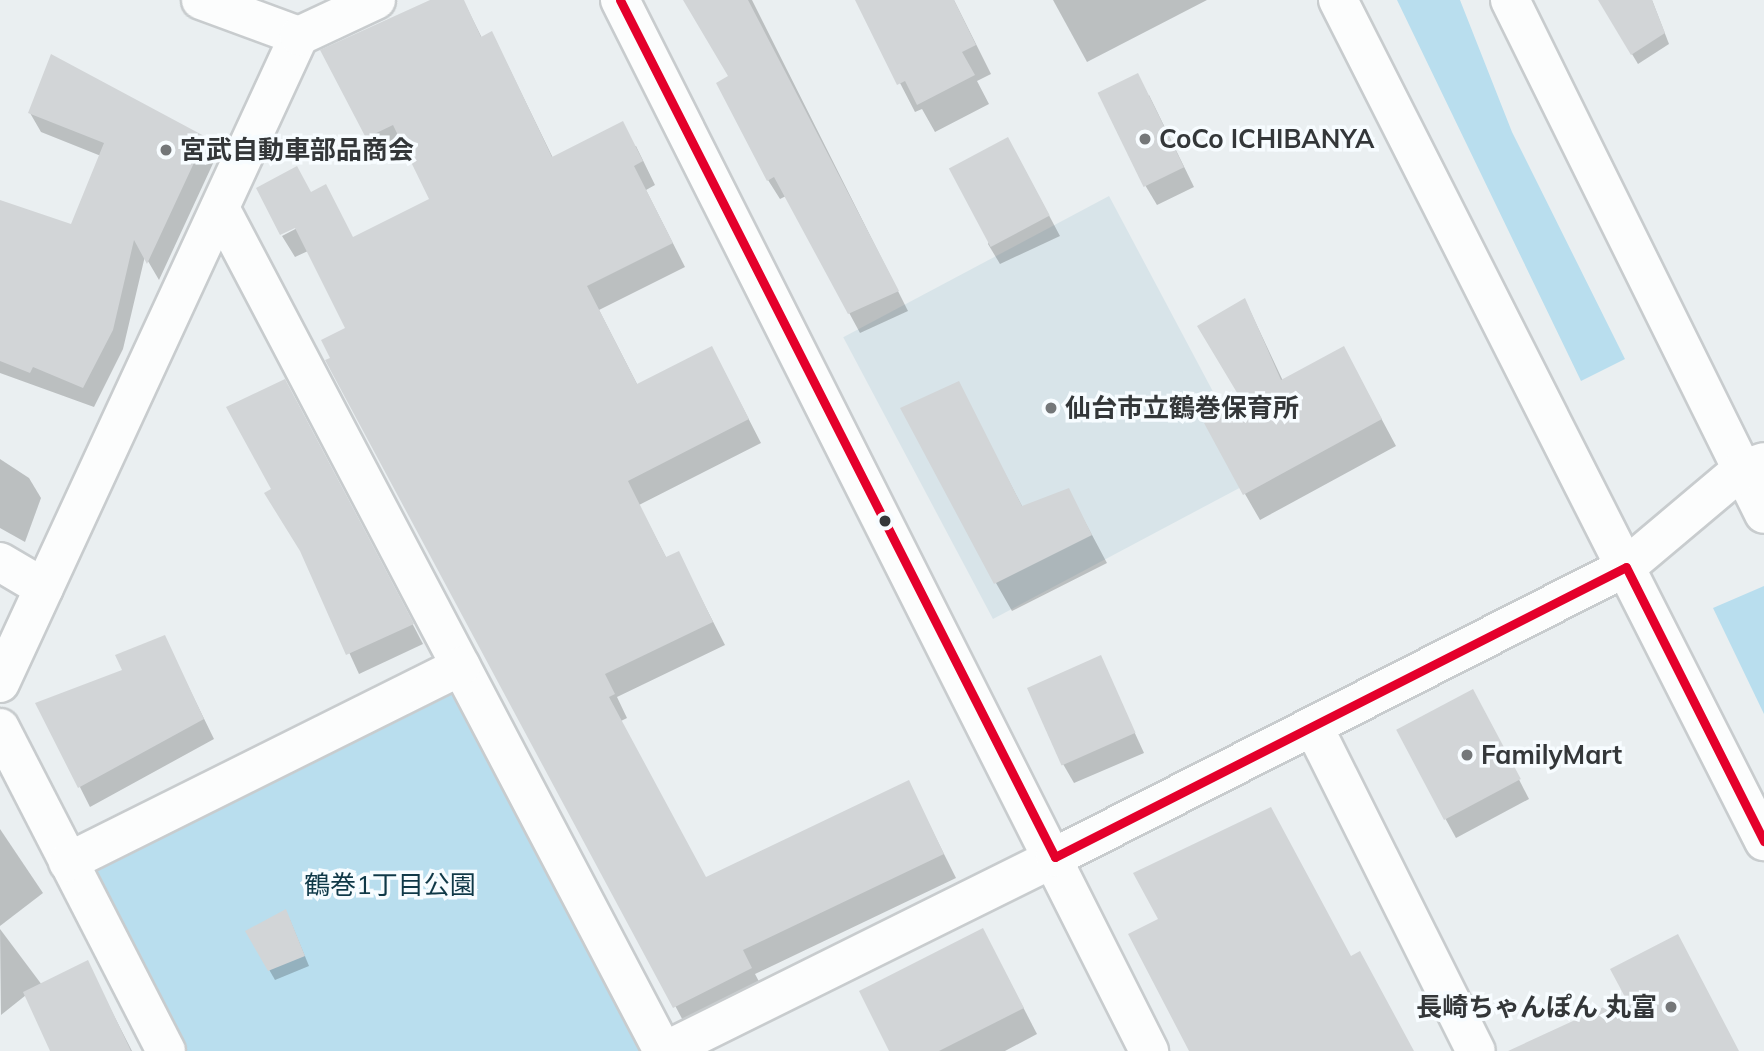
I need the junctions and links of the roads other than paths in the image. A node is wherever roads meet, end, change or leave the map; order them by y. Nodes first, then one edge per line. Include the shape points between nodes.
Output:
1 (201, 0) edge
2 (376, 0) edge
3 (620, 0) edge
4 (1338, 0) edge
5 (1510, 0) edge
6 (299, 36) junction
7 (220, 208) junction
8 (1753, 466) edge
9 (1764, 514) edge
10 (0, 562) edge
11 (1626, 567) junction
12 (44, 587) junction
13 (461, 666) junction
14 (0, 683) edge
15 (0, 728) edge
16 (1314, 728) junction
17 (1764, 841) edge
18 (1055, 857) junction
19 (68, 862) junction
20 (166, 1051) edge
21 (664, 1051) edge
22 (1149, 1051) edge
23 (1476, 1051) edge

1 - 6 street
2 - 6 street
3 - 18 street
4 - 11 street
5 - 8 street
6 - 7 street
7 - 12 street
7 - 13 street
8 - 9 street
8 - 11 street
10 - 12 street
11 - 16 street
11 - 17 street
12 - 14 street
13 - 19 street
13 - 21 street
15 - 19 street
16 - 18 street
16 - 23 street
18 - 21 street
18 - 22 street
19 - 20 street

